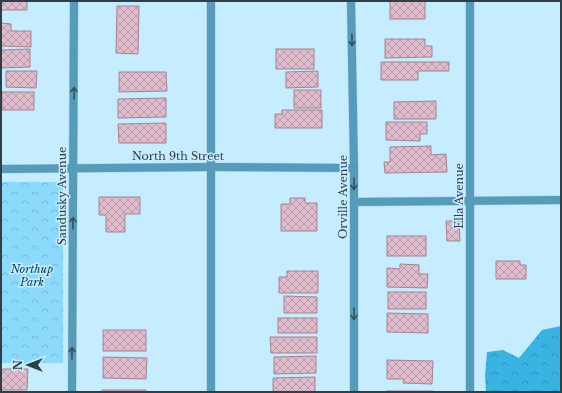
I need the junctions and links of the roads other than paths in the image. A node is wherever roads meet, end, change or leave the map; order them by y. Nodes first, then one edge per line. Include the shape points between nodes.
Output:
1 (74, 1) edge
2 (211, 1) edge
3 (351, 1) edge
4 (470, 1) edge
5 (211, 167) junction
6 (73, 168) junction
7 (354, 168) junction
8 (1, 169) edge
9 (561, 200) edge
10 (354, 202) junction
11 (470, 202) junction
12 (72, 392) edge
13 (211, 392) edge
14 (354, 392) edge
15 (470, 392) edge

6 -> 1 street, Sandusky Avenue
2 - 5 street
3 -> 7 street, Orville Avenue
4 - 11 street, Ella Avenue
5 - 6 street, North 9th Street
5 - 7 street, North 9th Street
5 - 13 street
6 - 8 street, North 9th Street
12 -> 6 street, Sandusky Avenue
7 -> 10 street, Orville Avenue
9 - 11 street
10 - 11 street
10 -> 14 street, Orville Avenue
11 - 15 street, Ella Avenue

